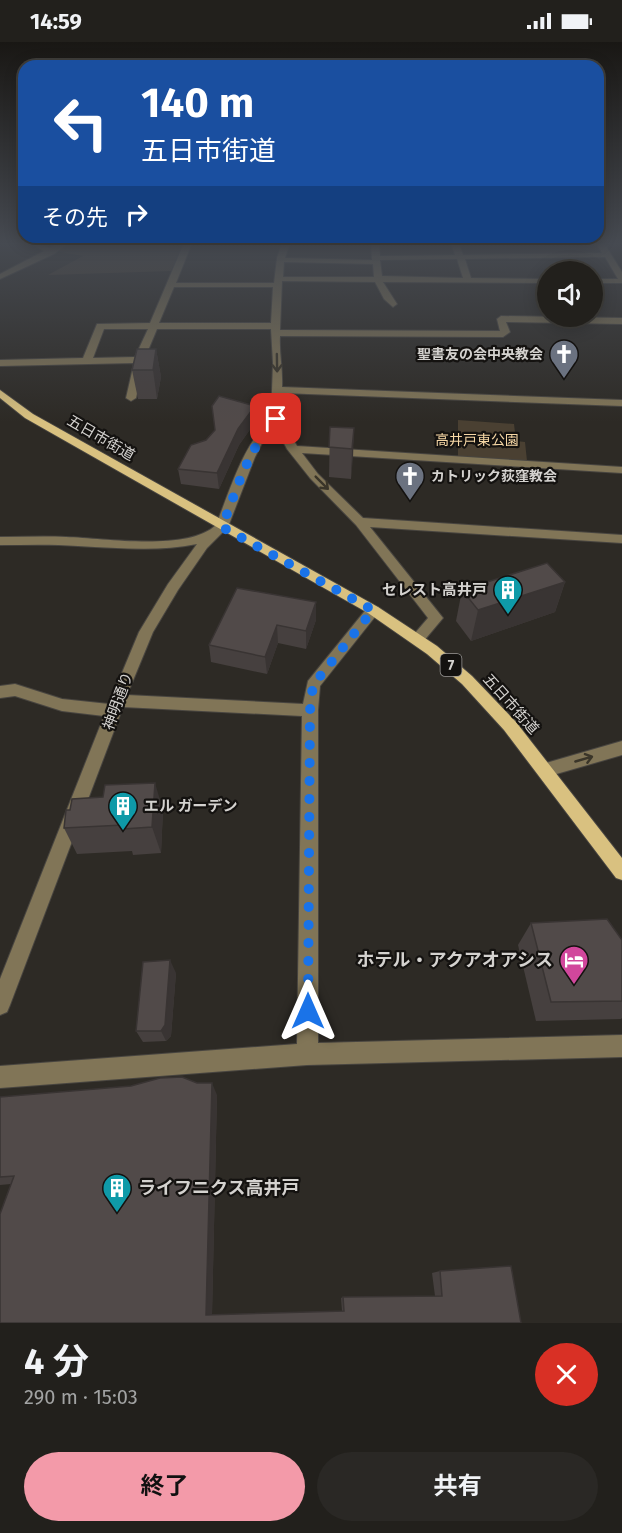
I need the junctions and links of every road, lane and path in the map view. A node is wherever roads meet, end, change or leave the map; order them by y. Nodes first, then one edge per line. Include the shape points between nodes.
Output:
1 (162, 303) edge
2 (277, 303) edge
3 (622, 321) edge
4 (152, 326) junction
5 (275, 330) junction
6 (88, 359) junction
7 (139, 360) junction
8 (0, 363) edge
9 (277, 390) junction
10 (0, 393) edge
11 (131, 398) dead end
12 (622, 404) edge
13 (276, 419) junction
14 (293, 449) junction
15 (622, 470) edge
16 (360, 522) junction
17 (222, 527) junction
18 (622, 539) edge
19 (0, 542) edge
20 (373, 610) junction
21 (417, 639) junction
22 (0, 692) edge
23 (117, 706) junction
24 (310, 710) junction
25 (622, 748) edge
26 (546, 770) junction
27 (622, 872) edge
28 (0, 1005) edge
29 (622, 1046) edge
30 (307, 1054) junction
31 (0, 1077) edge

1 - 4 street
2 - 5 street
3 - 5 street via 501,319 503,334
4 - 5 street
4 - 6 street via 100,326
4 - 7 street
5 -> 9 street
6 - 7 street
6 - 8 street
7 - 11 street
9 - 12 street
9 - 13 street
10 - 17 main road, 五日市街道 / 7 via 29,416
13 - 14 street
13 - 17 street, 神明通り via 261,434 249,457
14 - 15 street
14 -> 16 street
16 - 18 street
16 - 21 street via 436,618
17 - 19 street via 202,539 156,547
17 - 20 main road, 五日市街道 / 7
17 - 23 street, 神明通り via 172,587 133,660
20 - 21 main road, 五日市街道 / 7
20 - 24 street via 313,685
21 - 26 main road, 五日市街道 / 7 via 467,680
22 - 23 street via 15,690 62,705
23 - 24 street
23 - 28 street, 神明通り
24 - 30 street
26 -> 25 street
26 - 27 main road, 五日市街道 / 7
29 - 30 street
30 - 31 street

